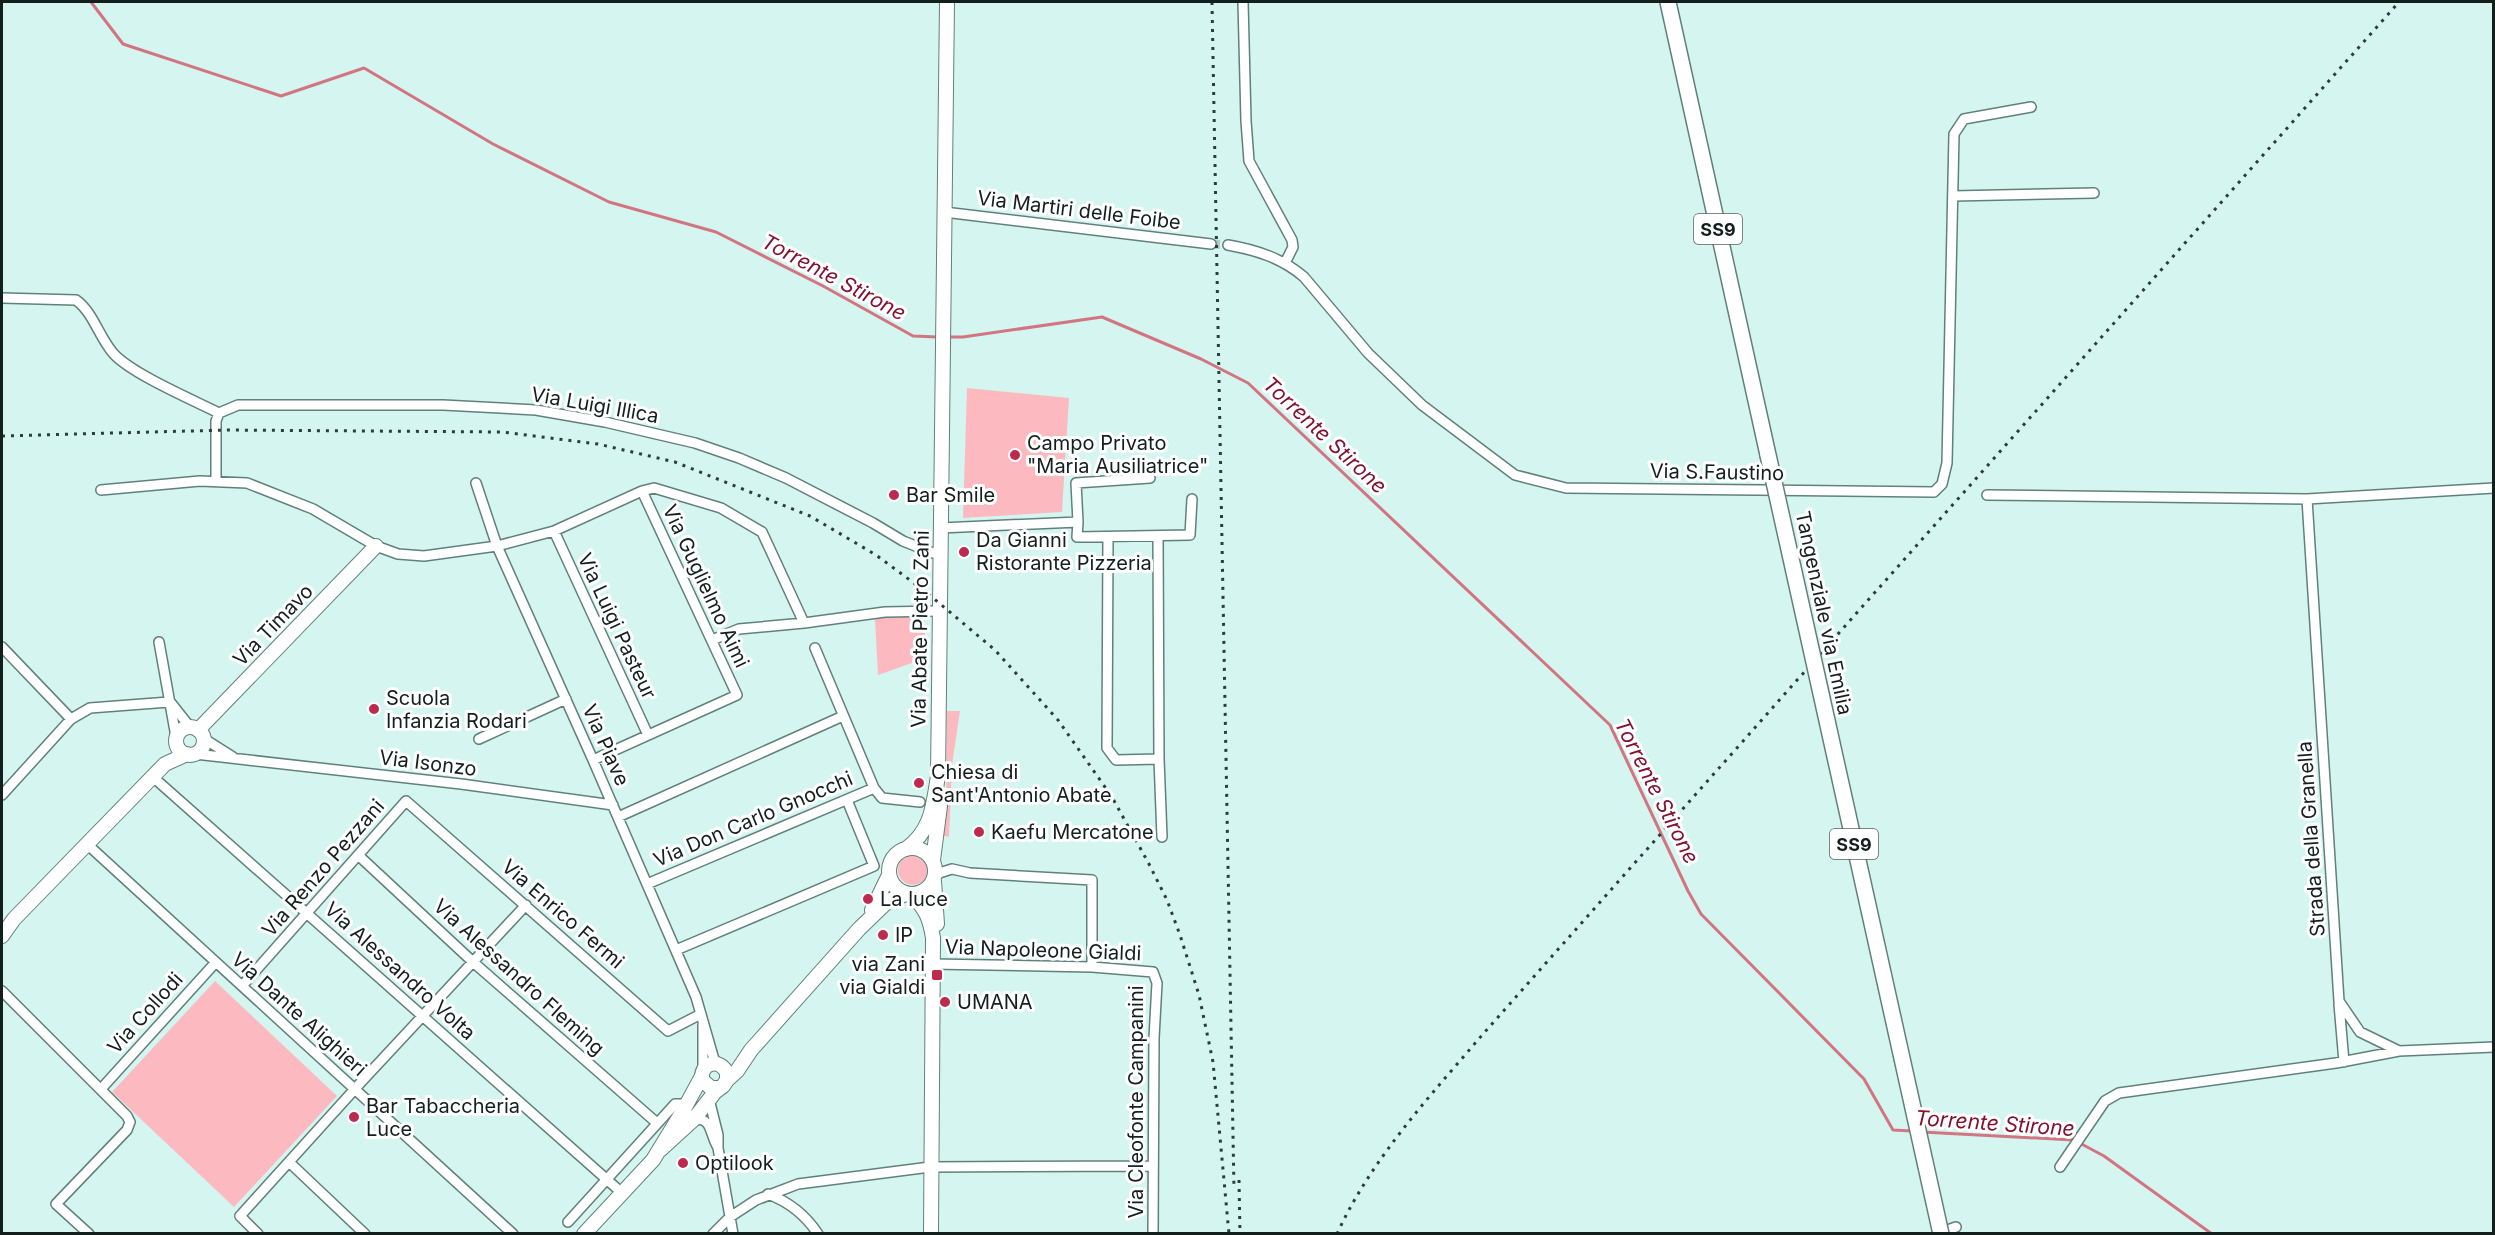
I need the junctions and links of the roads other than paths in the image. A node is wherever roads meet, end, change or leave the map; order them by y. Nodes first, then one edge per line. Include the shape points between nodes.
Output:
1 (947, 2) edge
2 (1243, 2) edge
3 (1668, 2) edge
4 (2031, 107) dead end
5 (2094, 193) dead end
6 (1953, 196) junction
7 (944, 212) junction
8 (1210, 244) tunnel mouth
9 (1228, 245) tunnel mouth
10 (1285, 263) junction
11 (2, 298) edge
12 (219, 413) junction
13 (1150, 478) dead end
14 (216, 481) junction
15 (476, 483) dead end
16 (2493, 488) edge
17 (101, 490) dead end
18 (642, 491) junction
19 (1987, 495) dead end
20 (1192, 499) dead end
21 (2307, 500) junction
22 (1078, 522) junction
23 (940, 528) junction
24 (554, 531) junction
25 (1108, 537) junction
26 (1158, 537) junction
27 (376, 546) junction
28 (496, 546) junction
29 (940, 554) junction
30 (939, 610) junction
31 (804, 622) junction
32 (712, 640) junction
33 (159, 642) dead end
34 (2, 647) edge
35 (815, 648) dead end
36 (566, 699) junction
37 (169, 702) junction
38 (843, 716) junction
39 (71, 720) junction
40 (197, 732) junction
41 (648, 735) junction
42 (176, 739) junction
43 (479, 739) dead end
44 (191, 754) junction
45 (1159, 759) junction
46 (238, 760) junction
47 (593, 760) junction
48 (165, 764) junction
49 (938, 776) junction
50 (153, 777) junction
51 (874, 788) junction
52 (2, 795) edge
53 (847, 800) junction
54 (406, 801) joint
55 (920, 802) dead end
56 (613, 805) junction
57 (618, 817) junction
58 (1162, 837) dead end
59 (88, 844) junction
60 (906, 849) junction
61 (358, 855) junction
62 (934, 872) junction
63 (889, 875) junction
64 (647, 884) junction
65 (909, 894) junction
66 (526, 905) junction
67 (308, 913) junction
68 (14, 919) junction
69 (2, 928) edge
70 (859, 929) junction
71 (2, 936) edge
72 (933, 938) junction
73 (676, 950) junction
74 (216, 962) junction
75 (473, 962) junction
76 (932, 964) junction
77 (1092, 967) junction
78 (1153, 972) joint
79 (242, 986) junction
80 (2, 991) edge
81 (2339, 1001) junction
82 (422, 1016) junction
83 (702, 1018) junction
84 (2493, 1047) edge
85 (751, 1050) junction
86 (2398, 1051) junction
87 (2344, 1062) junction
88 (718, 1064) junction
89 (702, 1073) junction
90 (723, 1084) junction
91 (101, 1089) junction
92 (355, 1089) junction
93 (709, 1100) junction
94 (688, 1112) junction
95 (657, 1124) junction
96 (718, 1148) junction
97 (290, 1162) junction
98 (1153, 1166) junction
99 (930, 1167) junction
100 (2060, 1167) dead end
101 (607, 1179) junction
102 (622, 1193) junction
103 (768, 1194) junction
104 (729, 1217) junction
105 (568, 1222) dead end
106 (1945, 1231) edge
107 (88, 1233) edge
108 (258, 1233) edge
109 (365, 1233) edge
110 (513, 1233) edge
111 (584, 1233) edge
112 (713, 1233) edge
113 (733, 1233) edge
114 (818, 1233) edge
115 (931, 1233) edge
116 (1153, 1233) edge

1 - 7 main road, Via Abate Pietro Zani
2 - 10 street via 1247,149 1254,174 1292,240
3 - 106 main road, Tangenziale via Emilia / SS9, bridge
4 - 6 street, Via S.Faustino via 1964,119 1954,134
5 - 6 street
6 - 10 street, Via S.Faustino via 1947,463 1942,484 1931,492 1566,488 1515,475 1407,391 1368,353 1305,277
7 - 8 street, Via Martiri delle Foibe
7 - 23 main road, Via Abate Pietro Zani
9 - 10 street, Via S.Faustino via 1257,251
11 - 12 street via 76,300 84,305 121,360
12 - 14 street
12 - 29 street, Via Luigi Illica via 238,405 442,405 536,411 605,423 695,443 739,458 786,478 903,542
13 - 22 street via 1076,483
14 - 17 street
14 - 27 street via 247,483 284,497 313,509
15 - 28 street, Via Piave
16 - 21 street
18 - 24 street
18 - 31 street via 654,488 721,508 762,532
18 - 32 street, Via Guglielmo Aimi
19 - 21 street
20 - 26 street via 1190,535
21 - 81 street, Strada della Granella
22 - 23 street
22 - 25 street via 1077,537
23 - 29 main road, Via Abate Pietro Zani
24 - 28 street
24 - 41 street, Via Luigi Pasteur
25 - 26 street
25 - 45 street via 1107,748 1116,760
26 - 45 street
27 - 28 street via 398,554 424,556
27 - 40 main road, Via Timavo
28 - 36 street, Via Piave
29 - 30 main road, Via Abate Pietro Zani
30 - 31 street
30 - 49 main road, Via Abate Pietro Zani
31 - 32 street via 739,628
32 - 41 street, Via Guglielmo Aimi via 737,695
33 - 37 street
34 - 39 street
35 - 38 street
36 - 43 street
36 - 47 street, Via Piave
37 - 39 street via 90,708
37 - 40 street, Via Isonzo
37 - 42 street
38 - 51 street
38 - 57 street
39 - 52 street
40 - 42 main road via 180,731
40 - 44 main road via 203,744
40 - 46 street, Via Isonzo
41 - 47 street
42 - 44 main road via 179,750
42 - 48 main road
44 - 46 street, Via Isonzo
44 - 48 main road
45 - 58 street
46 - 56 street, Via Isonzo
47 - 56 street, Via Piave
48 - 50 main road
49 - 60 main road, Via Abate Pietro Zani via 931,815 918,840
49 - 62 main road, Via Abate Pietro Zani via 941,800
50 - 59 main road
50 - 67 street, Via Alessandro Volta
51 - 53 street, Via Don Carlo Gnocchi
51 - 55 street via 882,798
53 - 64 street, Via Don Carlo Gnocchi
53 - 73 street via 874,866
54 - 61 street, Via Renzo Pezzani
54 - 66 street, Via Enrico Fermi
56 - 57 street, Via Piave
57 - 64 street, Via Piave
59 - 68 main road
59 - 74 street, Via Dante Alighieri
60 - 62 main road via 921,849
60 - 63 main road via 894,856
61 - 67 street, Via Renzo Pezzani
61 - 75 street, Via Alessandro Fleming
62 - 65 main road via 926,891
62 - 72 main road, Via Abate Pietro Zani via 937,924
62 - 77 street via 952,869 1092,880
63 - 65 main road via 895,887
63 - 70 main road via 878,902
64 - 73 street, Via Piave
65 - 70 main road via 888,901
65 - 72 main road, Via Abate Pietro Zani via 925,907
66 - 75 street
66 - 83 street, Via Enrico Fermi via 668,1031
67 - 79 street, Via Renzo Pezzani
67 - 82 street, Via Alessandro Volta
68 - 69 main road
68 - 71 main road
70 - 85 main road
72 - 76 main road, Via Abate Pietro Zani
73 - 83 street, Via Piave
74 - 79 street, Via Dante Alighieri
74 - 91 street, Via Collodi
75 - 82 street
75 - 95 street, Via Alessandro Fleming
76 - 77 street, Via Napoleone Gialdi
76 - 99 main road, Via Abate Pietro Zani
77 - 78 street, Via Napoleone Gialdi
78 - 98 street, Via Cleofonte Campanini via 1157,983
79 - 92 street, Via Dante Alighieri
80 - 91 street
81 - 86 street via 2360,1032
81 - 87 street, Strada della Granella
82 - 92 street
82 - 101 street, Via Alessandro Volta
83 - 88 street, Via Piave
83 - 89 street, Via Piave
84 - 86 street
85 - 88 main road via 732,1062
85 - 90 main road
86 - 87 street
87 - 100 street via 2119,1093 2105,1101
88 - 89 main road via 708,1065
88 - 90 main road via 727,1073
89 - 90 main road via 708,1087
89 - 94 main road
90 - 93 main road
91 - 107 street via 127,1116 127,1130 56,1204
92 - 97 street
92 - 110 street, Via Dante Alighieri
93 - 94 main road
93 - 96 street
94 - 95 street via 675,1104
94 - 96 street via 708,1122
94 - 102 main road
95 - 101 street
96 - 104 street
97 - 108 street via 240,1216
97 - 109 street
98 - 99 street
98 - 116 street, Via Cleofonte Campanini
99 - 103 street via 798,1184
99 - 115 main road, Via Abate Pietro Zani
101 - 102 street, Via Alessandro Volta
101 - 105 street
102 - 111 main road
103 - 104 street
103 - 114 street via 786,1201
104 - 112 street
104 - 113 street

